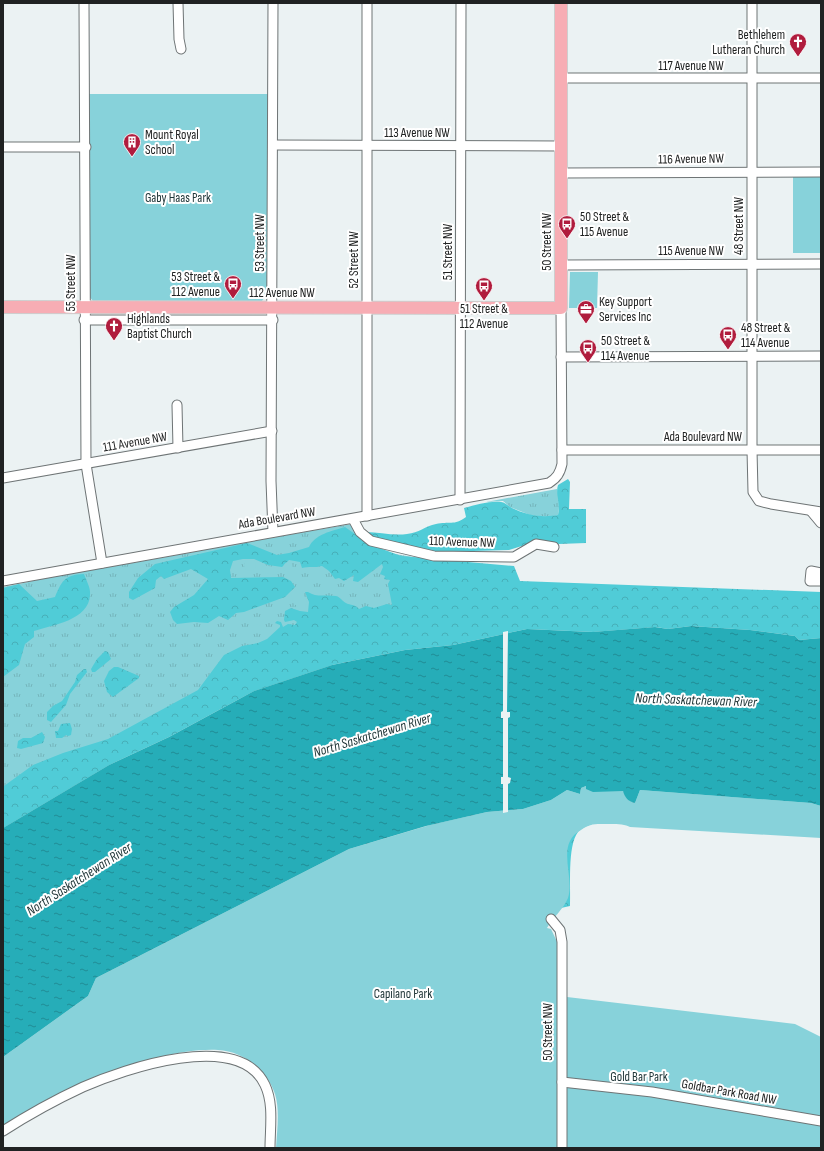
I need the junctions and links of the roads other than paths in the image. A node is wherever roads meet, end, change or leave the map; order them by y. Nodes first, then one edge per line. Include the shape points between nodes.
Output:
1 (84, 3) edge
2 (178, 3) edge
3 (272, 3) edge
4 (366, 3) edge
5 (461, 3) edge
6 (561, 3) edge
7 (752, 3) edge
8 (181, 49) dead end
9 (561, 78) junction
10 (821, 78) edge
11 (752, 79) junction
12 (273, 145) junction
13 (367, 146) junction
14 (461, 146) junction
15 (561, 146) junction
16 (3, 147) edge
17 (86, 147) junction
18 (752, 171) junction
19 (821, 172) edge
20 (561, 173) junction
21 (752, 264) junction
22 (821, 264) edge
23 (561, 265) junction
24 (3, 307) edge
25 (84, 307) junction
26 (367, 308) junction
27 (461, 308) junction
28 (561, 308) junction
29 (273, 314) junction
30 (84, 320) junction
31 (752, 356) junction
32 (821, 356) edge
33 (561, 357) junction
34 (177, 406) dead end
35 (272, 431) junction
36 (178, 448) junction
37 (562, 450) junction
38 (752, 450) junction
39 (821, 450) edge
40 (86, 464) junction
41 (3, 478) edge
42 (555, 480) joint
43 (460, 500) junction
44 (811, 511) junction
45 (821, 512) edge
46 (367, 516) junction
47 (353, 519) junction
48 (821, 523) edge
49 (273, 532) junction
50 (554, 546) dead end
51 (102, 563) junction
52 (821, 574) edge
53 (3, 581) edge
54 (821, 581) edge
55 (552, 919) dead end
56 (562, 1082) junction
57 (821, 1121) edge
58 (3, 1131) edge
59 (270, 1148) edge
60 (562, 1148) edge

1 - 17 street, 55 Street NW
2 - 8 street
3 - 12 street, 53 Street NW
4 - 13 street, 52 Street NW
5 - 14 street, 51 Street NW
6 - 9 main road, 50 Street NW
7 - 11 street, 48 Street NW
9 - 11 street, 117 Avenue NW
9 - 15 main road, 50 Street NW
10 - 11 street, 117 Avenue NW
11 - 18 street, 48 Street NW
12 - 13 street, 113 Avenue NW
12 - 29 street, 53 Street NW
13 - 14 street, 113 Avenue NW
13 - 26 street, 52 Street NW
14 - 15 street, 113 Avenue NW
14 - 27 street, 51 Street NW
15 - 20 main road, 50 Street NW
16 - 17 street
17 - 25 street, 55 Street NW
18 - 19 street, 116 Avenue NW
18 - 20 street, 116 Avenue NW
18 - 21 street, 48 Street NW
20 - 23 main road, 50 Street NW
21 - 22 street, 115 Avenue NW
21 - 23 street, 115 Avenue NW
21 - 31 street, 48 Street NW
23 - 28 main road, 50 Street NW
24 - 25 main road, 112 Avenue NW
25 - 29 main road, 112 Avenue NW
25 - 30 street, 55 Street NW
26 - 27 main road, 112 Avenue NW
26 - 29 main road, 112 Avenue NW
26 - 46 street, 52 Street NW
27 - 28 main road, 112 Avenue NW
27 - 43 street, 51 Street NW
28 - 33 street, 50 Street NW
29 - 30 street, 112 Avenue NW
29 - 35 street, 53 Street NW
30 - 40 street, 55 Street NW
31 - 32 street
31 - 33 street
31 - 38 street, 48 Street NW
33 - 37 street, 50 Street NW
34 - 36 street
35 - 36 street, 111 Avenue NW
35 - 49 street, 53 Street NW
36 - 40 street, 111 Avenue NW
37 - 38 street, Ada Boulevard NW
37 - 42 street, 50 Street NW via 560,473
38 - 39 street
38 - 44 street, Ada Boulevard NW via 753,492 759,501
40 - 41 street, 111 Avenue NW
40 - 51 street, 55 Street NW
42 - 43 street, Ada Boulevard NW
43 - 46 street, Ada Boulevard NW
44 - 45 street, Ada Boulevard NW
44 - 48 street
46 - 47 street, Ada Boulevard NW
47 - 49 street, Ada Boulevard NW
47 - 50 street, 110 Avenue NW via 360,532 371,541 434,556 514,557 536,544
49 - 51 street, Ada Boulevard NW
51 - 53 street, Ada Boulevard NW
52 - 54 street via 811,571 810,581
55 - 56 street, 50 Street NW via 560,930 562,942
56 - 57 street, Goldbar Park Road NW via 652,1092
56 - 60 street, 50 Street NW
58 - 59 street via 85,1086 134,1069 212,1055 234,1059 253,1070 265,1084 270,1104

